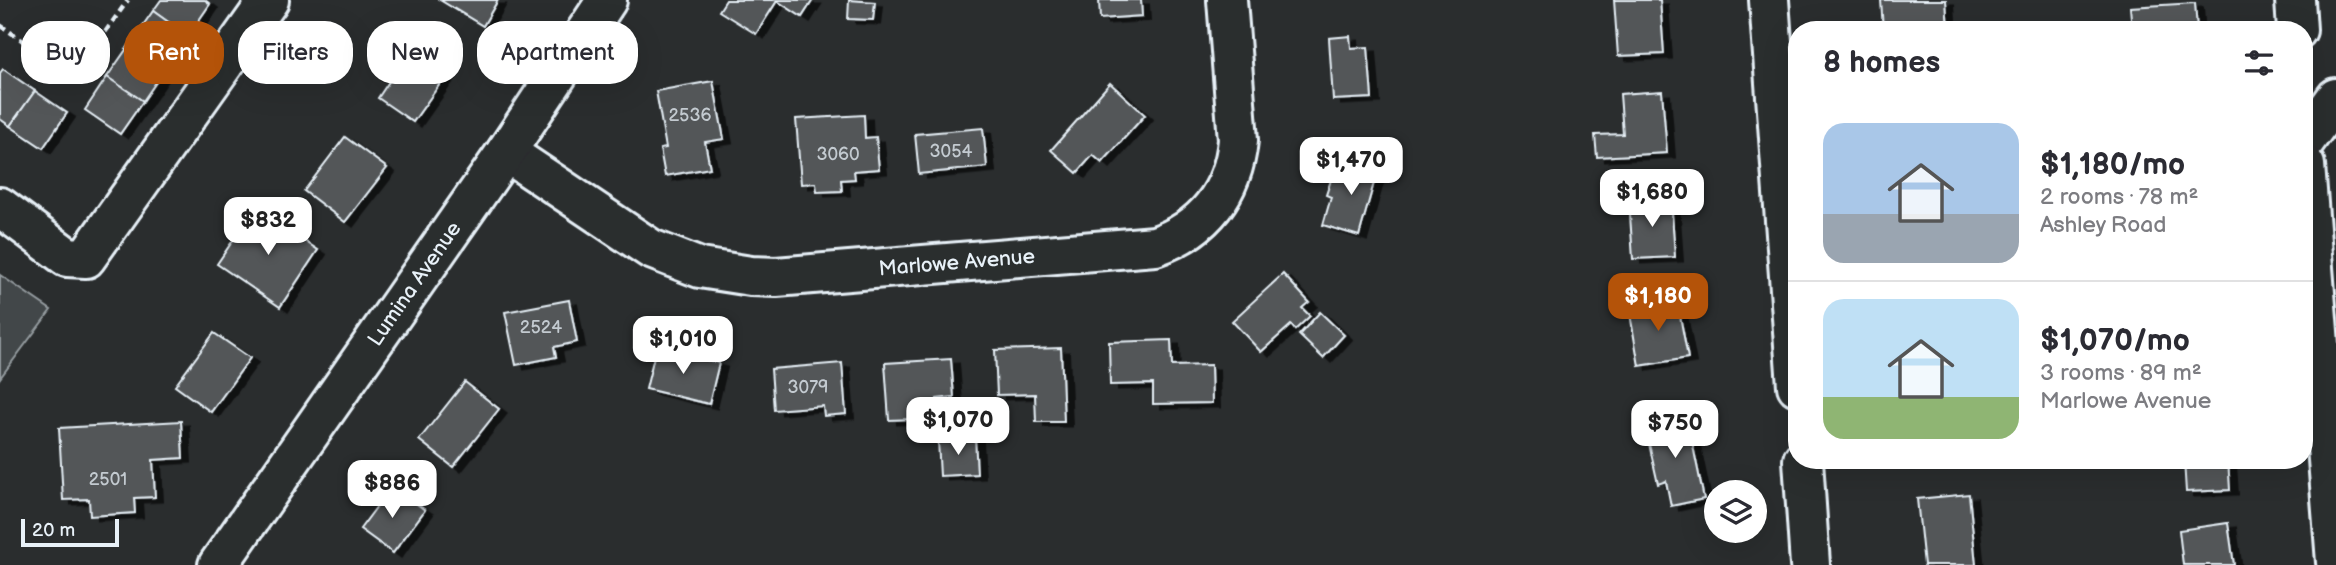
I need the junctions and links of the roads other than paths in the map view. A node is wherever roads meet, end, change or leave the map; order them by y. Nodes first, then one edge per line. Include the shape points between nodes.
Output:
1 (269, 0) edge
2 (607, 0) edge
3 (1227, 0) edge
4 (1769, 0) edge
5 (2295, 0) edge
6 (2296, 21) edge
7 (2336, 98) edge
8 (2313, 130) edge
9 (506, 152) junction
10 (0, 207) edge
11 (1788, 262) edge
12 (2313, 267) edge
13 (1804, 469) edge
14 (2336, 562) edge
15 (218, 565) edge
16 (1810, 565) edge

1 - 10 street via 86,258 67,257
2 - 9 street, Lumina Avenue
3 - 9 street, Marlowe Avenue via 1236,158 1224,191 1203,220 1155,246 751,276 700,268 651,249
4 - 11 street
5 - 6 street
7 - 8 street
9 - 15 street, Lumina Avenue
12 - 14 street
13 - 16 street

